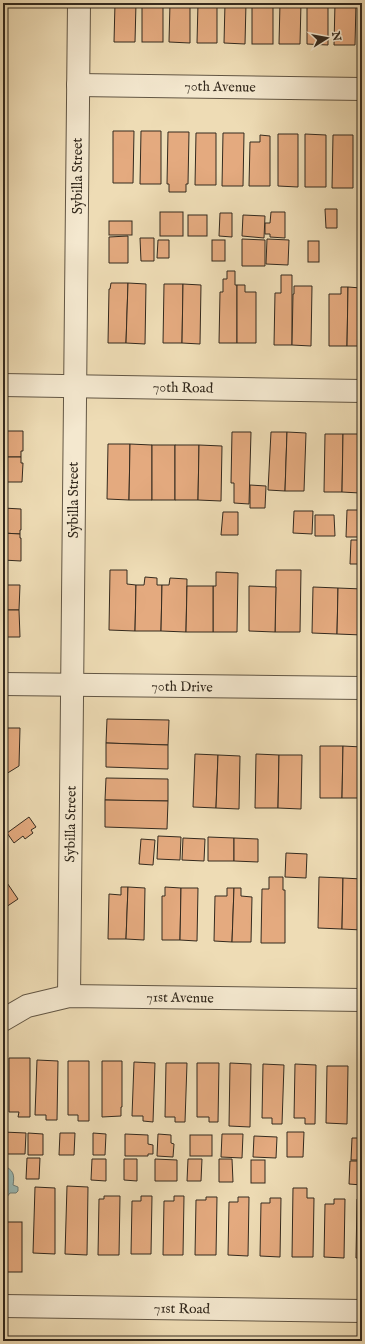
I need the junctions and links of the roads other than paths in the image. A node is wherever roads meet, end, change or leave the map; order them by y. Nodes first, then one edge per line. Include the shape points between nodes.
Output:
1 (79, 3) edge
2 (78, 85) junction
3 (362, 89) edge
4 (3, 385) edge
5 (75, 386) junction
6 (362, 391) edge
7 (3, 684) edge
8 (73, 686) junction
9 (362, 688) edge
10 (69, 996) junction
11 (362, 1000) edge
12 (3, 1020) edge
13 (3, 1306) edge
14 (362, 1312) edge

1 - 2 street, Sybilla Street
2 - 3 street, 70th Avenue
2 - 5 street, Sybilla Street
4 - 5 street, 70th Road
5 - 6 street, 70th Road
5 - 8 street, Sybilla Street
7 - 8 street, 70th Drive
8 - 9 street, 70th Drive
8 - 10 street, Sybilla Street
10 - 11 street, 71st Avenue
10 - 12 street, 71st Avenue via 27,1006
13 - 14 street, 71st Road

